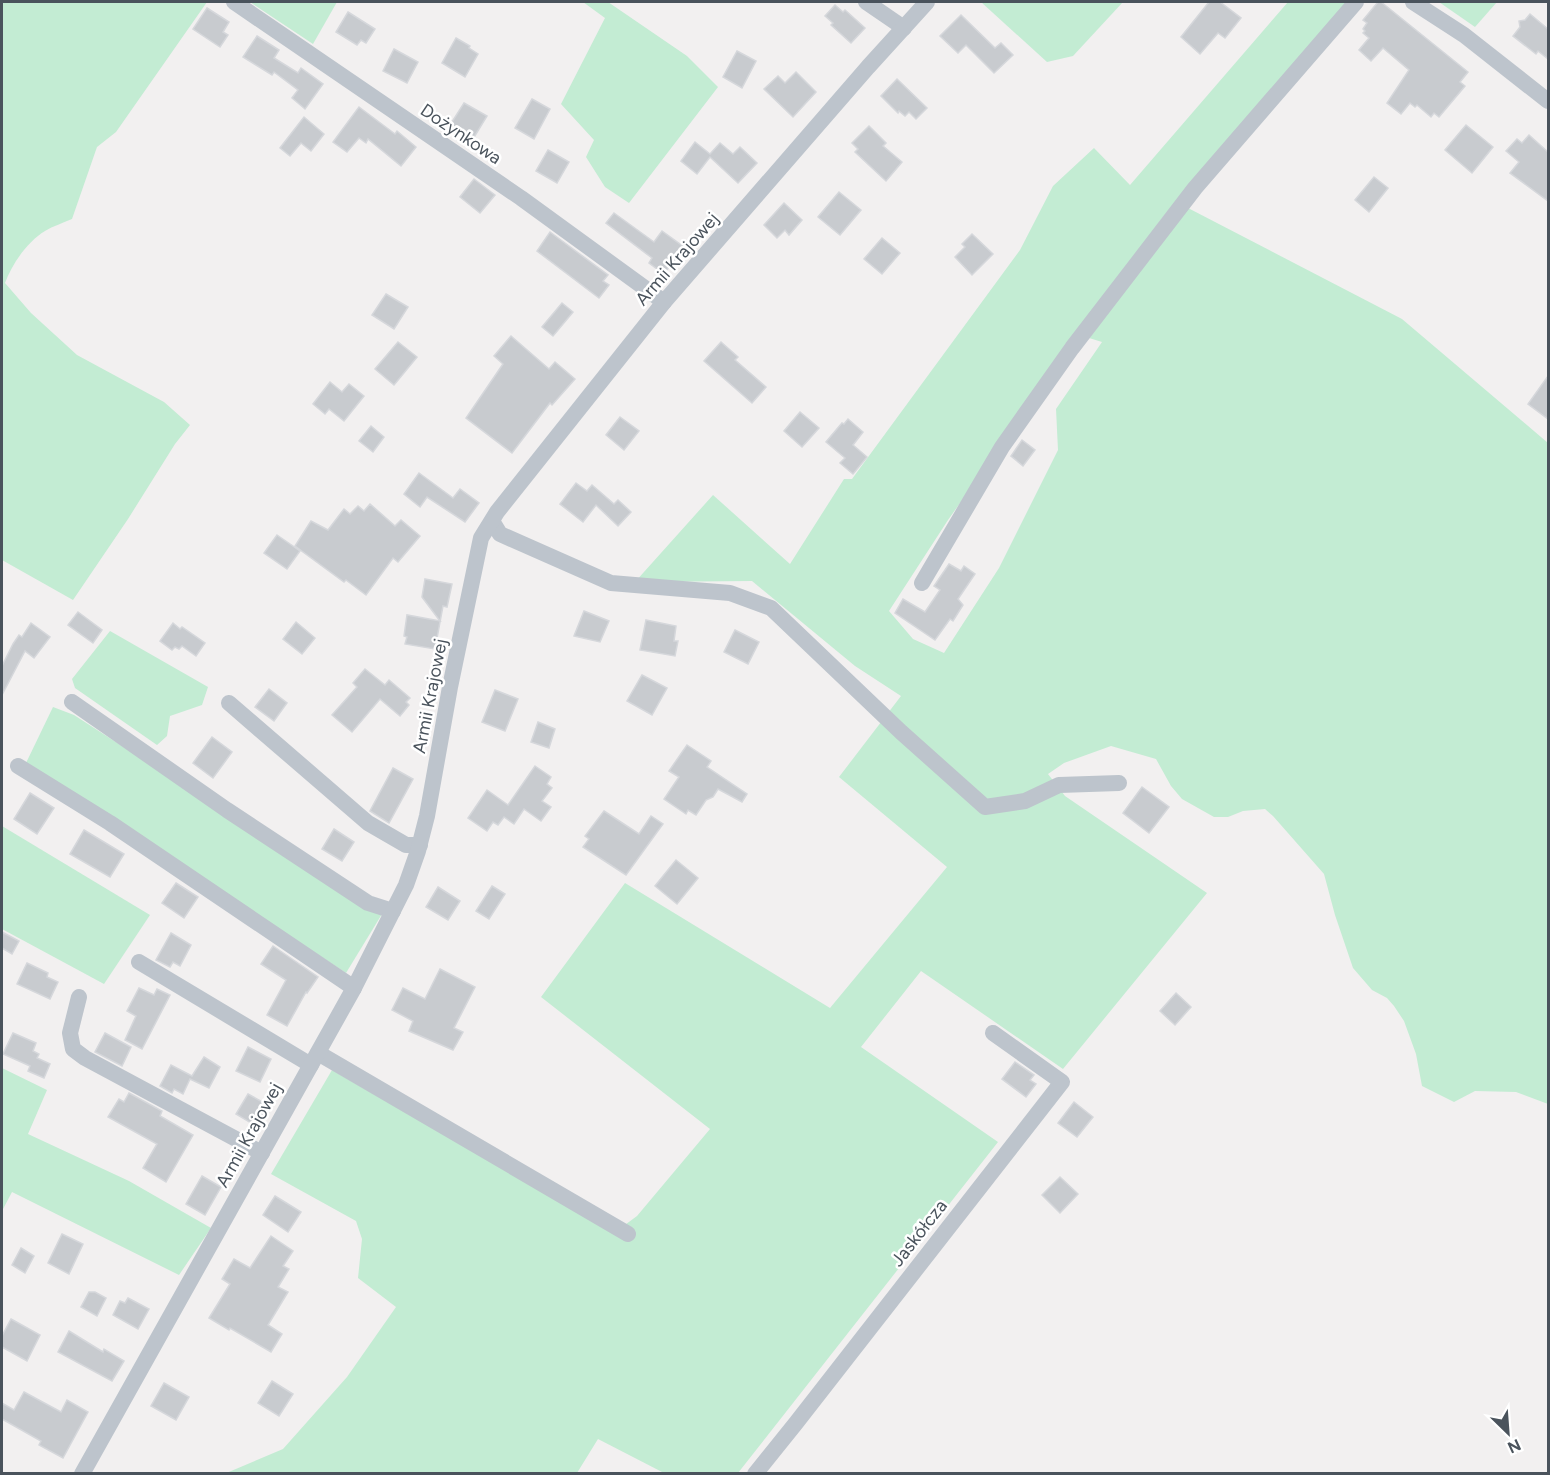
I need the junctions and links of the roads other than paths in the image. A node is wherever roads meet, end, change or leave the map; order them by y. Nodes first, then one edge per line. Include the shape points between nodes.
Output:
1 (234, 2) edge
2 (866, 2) edge
3 (927, 2) edge
4 (1356, 2) edge
5 (1413, 2) edge
6 (904, 28) junction
7 (1548, 101) edge
8 (664, 302) junction
9 (492, 521) junction
10 (922, 583) dead end
11 (72, 702) dead end
12 (229, 702) dead end
13 (18, 766) dead end
14 (1119, 783) dead end
15 (420, 845) junction
16 (393, 911) junction
17 (139, 962) dead end
18 (354, 988) junction
19 (79, 997) dead end
20 (993, 1033) dead end
21 (314, 1059) junction
22 (262, 1153) junction
23 (628, 1234) dead end
24 (82, 1473) edge
25 (754, 1473) edge

1 - 8 street, Dożynkowa via 512,191
2 - 6 street
3 - 6 street, Armii Krajowej
4 - 10 street via 1195,188 1072,348 1002,447
5 - 7 street via 1464,35
6 - 8 street, Armii Krajowej
8 - 9 street, Armii Krajowej
9 - 14 street via 500,534 611,583 730,593 771,608 985,807 1024,801 1059,785
9 - 15 street, Armii Krajowej via 481,538
11 - 16 street via 368,903
12 - 15 street via 368,823 406,845
13 - 18 street via 110,823
15 - 16 street, Armii Krajowej
16 - 18 street, Armii Krajowej
17 - 21 street
18 - 21 street, Armii Krajowej
19 - 22 street via 70,1034 72,1049
20 - 25 street, Jaskółcza via 1062,1082
21 - 22 street, Armii Krajowej
21 - 23 street
22 - 24 street, Armii Krajowej

